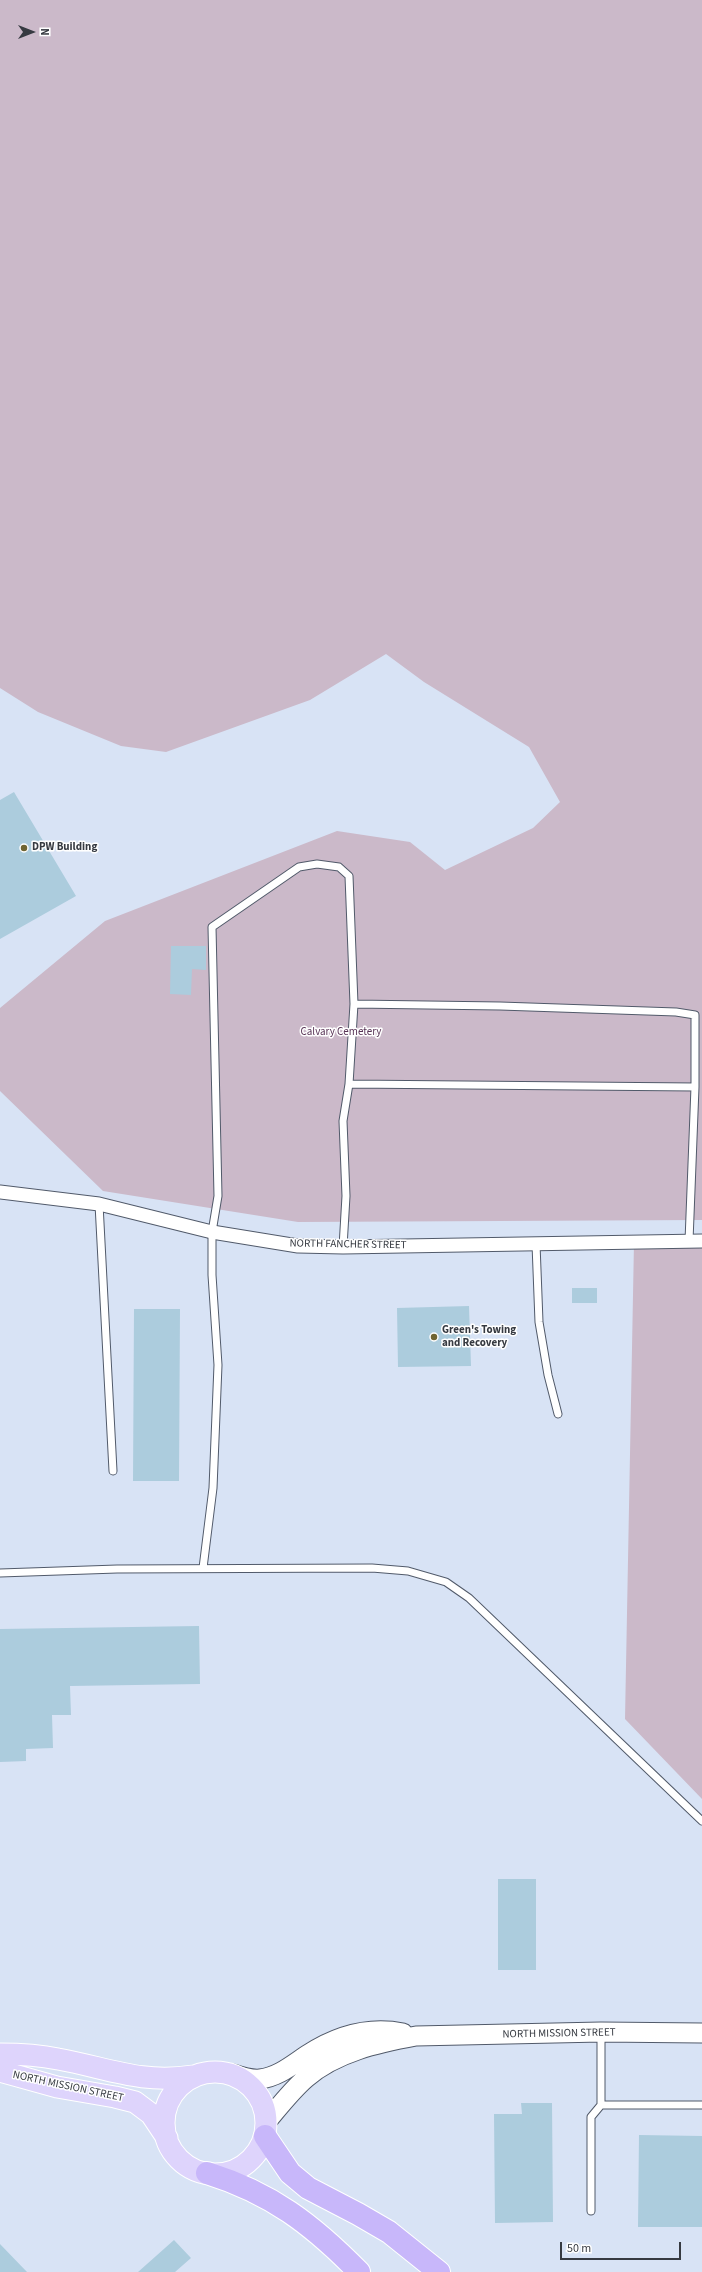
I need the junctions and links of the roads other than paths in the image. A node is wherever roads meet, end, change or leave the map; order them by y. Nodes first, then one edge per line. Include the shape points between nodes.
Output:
1 (354, 1004) junction
2 (349, 1084) junction
3 (695, 1087) junction
4 (0, 1192) edge
5 (99, 1204) junction
6 (212, 1232) junction
7 (696, 1241) edge
8 (536, 1244) junction
9 (343, 1247) junction
10 (558, 1414) dead end
11 (114, 1471) dead end
12 (203, 1568) junction
13 (0, 1573) edge
14 (702, 1821) edge
15 (601, 2032) junction
16 (702, 2033) edge
17 (416, 2036) junction
18 (0, 2054) edge
19 (0, 2071) edge
20 (233, 2074) junction
21 (196, 2075) junction
22 (601, 2105) junction
23 (702, 2105) edge
24 (266, 2128) junction
25 (167, 2138) junction
26 (207, 2173) junction
27 (591, 2211) dead end
28 (359, 2272) edge
29 (439, 2272) edge

1 - 2 lane
1 - 3 lane via 500,1006 676,1012 695,1015
1 - 6 lane via 349,876 339,867 317,864 299,867 212,927 218,1196
2 - 3 lane
2 - 9 lane via 343,1121 346,1196
3 - 7 lane
4 - 5 street, NORTH FANCHER STREET
5 - 6 street, NORTH FANCHER STREET
5 - 11 lane via 100,1258 109,1362
6 - 9 street, NORTH FANCHER STREET via 298,1246
6 - 12 lane via 218,1365 214,1488
7 - 8 street, NORTH FANCHER STREET
8 - 9 street, NORTH FANCHER STREET
8 - 10 lane via 539,1322
12 - 13 lane
12 - 14 lane via 408,1570 446,1582 469,1598 521,1645
15 - 16 main road, NORTH MISSION STREET
15 - 17 main road, NORTH MISSION STREET
15 - 22 lane
17 - 20 main road, NORTH MISSION STREET via 397,2032 364,2031 326,2044 278,2074 266,2078 251,2079
17 - 24 main road, NORTH MISSION STREET via 354,2051 330,2061 306,2078
18 - 21 main road, NORTH MISSION STREET via 59,2059 113,2073 145,2078 172,2079
19 - 25 main road, NORTH MISSION STREET via 42,2084 135,2102 151,2114
20 - 21 main road, NORTH MISSION STREET via 214,2071
20 - 24 main road, NORTH MISSION STREET via 256,2091 264,2108
21 - 25 main road, NORTH MISSION STREET via 180,2086 169,2101 164,2119
22 - 23 lane
22 - 27 lane via 591,2117
24 - 26 main road, NORTH MISSION STREET via 257,2153 243,2166 226,2173
24 - 29 highway via 290,2173 308,2188 389,2232
25 - 26 main road, NORTH MISSION STREET via 182,2161 198,2171
26 - 28 highway via 241,2185 278,2204 319,2234

